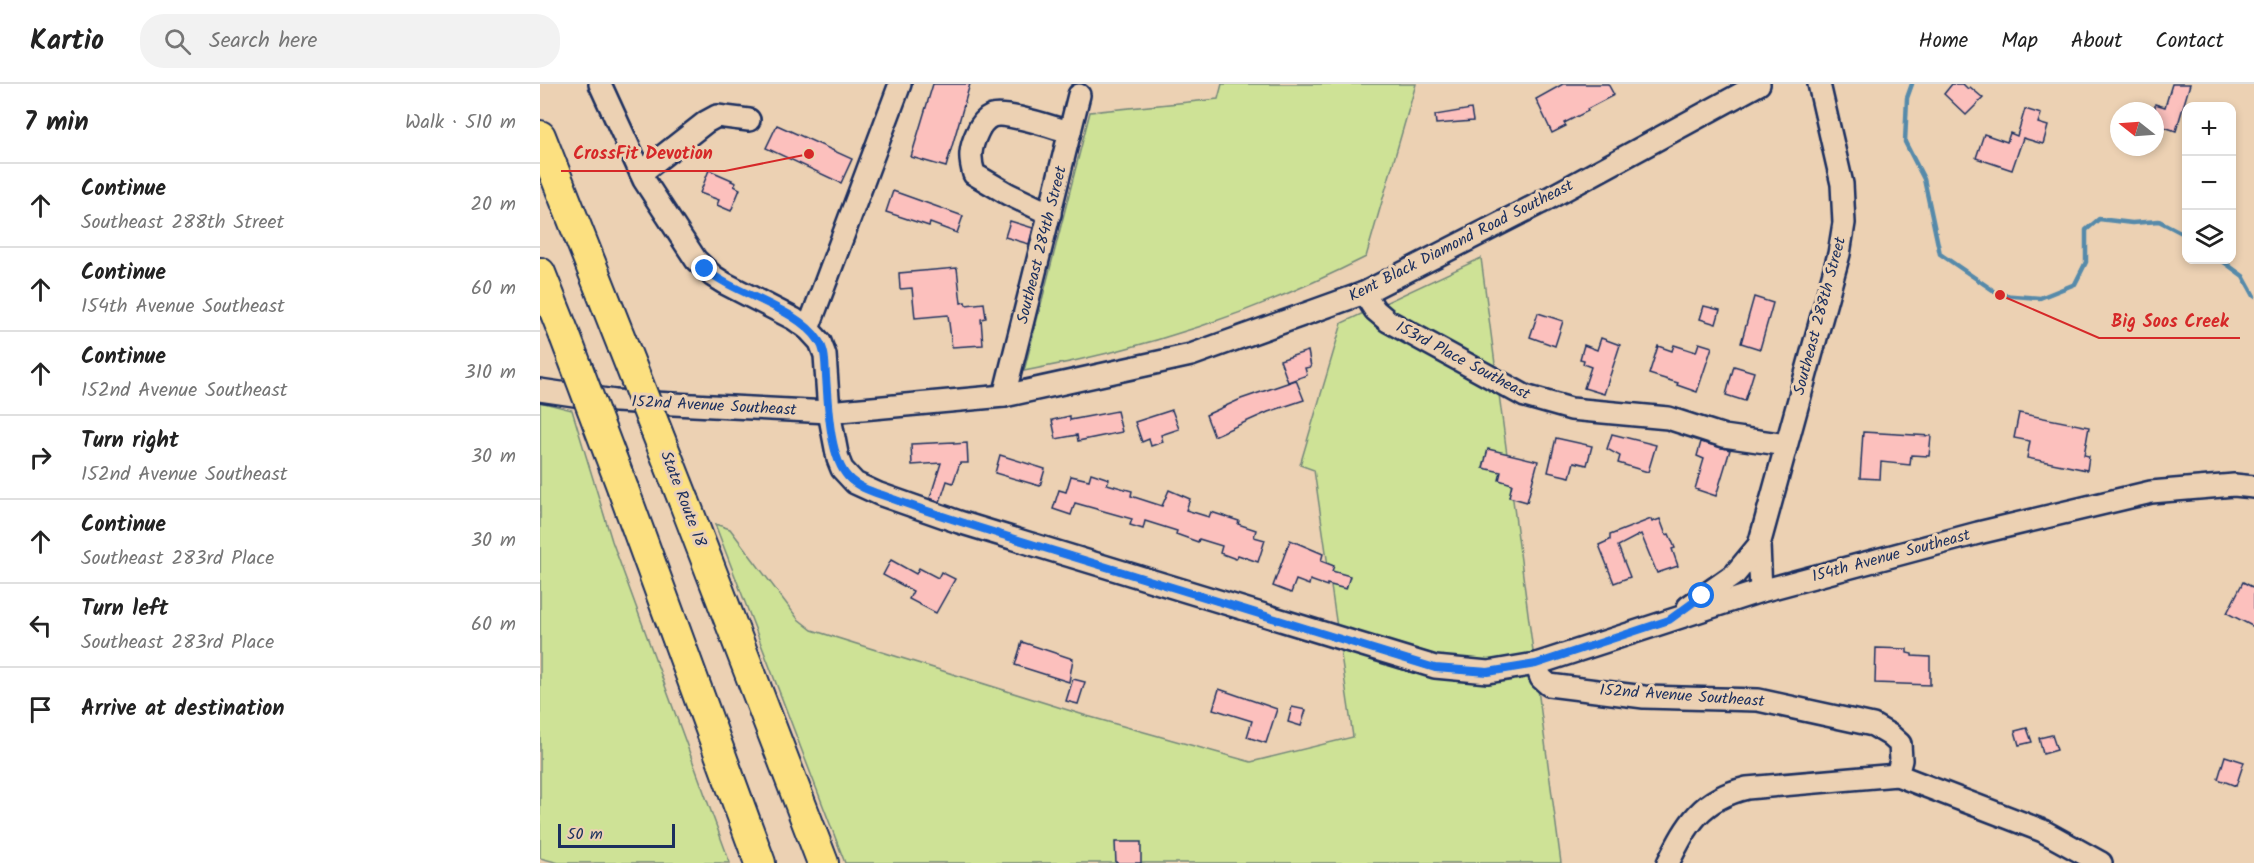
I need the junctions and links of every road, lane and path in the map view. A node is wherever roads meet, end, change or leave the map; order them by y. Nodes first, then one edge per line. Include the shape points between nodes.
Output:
1 (600, 84) edge
2 (900, 84) edge
3 (1759, 84) edge
4 (1819, 84) edge
5 (1079, 95) dead end
6 (748, 120) dead end
7 (1070, 132) junction
8 (540, 136) edge
9 (641, 173) junction
10 (1050, 213) junction
11 (540, 273) edge
12 (1364, 293) junction
13 (808, 329) junction
14 (540, 390) edge
15 (1004, 396) junction
16 (829, 412) junction
17 (1786, 445) junction
18 (2254, 487) edge
19 (1760, 545) junction
20 (1761, 591) junction
21 (1669, 620) junction
22 (1536, 664) junction
23 (1897, 775) junction
24 (760, 863) edge
25 (823, 863) edge
26 (1668, 863) edge
27 (2101, 863) edge

1 - 9 street
2 - 13 street
3 - 12 street, Kent Black Diamond Road Southeast
4 - 17 street, Southeast 288th Street via 1842,183 1844,223
5 - 7 street, Southeast 284th Street
6 - 9 street via 717,116
7 - 10 street, Southeast 284th Street
7 - 10 street via 1007,115 992,116 981,124 972,144 969,158 974,174
8 - 25 highway, State Route 18, bridge
9 - 13 street via 680,239 705,269
10 - 15 street, Southeast 284th Street
11 - 24 highway, bridge
12 - 15 street, Kent Black Diamond Road Southeast via 1191,356
12 - 17 street, 153rd Place Southeast via 1388,321 1525,396 1571,409 1668,418 1725,436
13 - 16 street via 825,355
14 - 16 street, 152nd Avenue Southeast via 615,401
15 - 16 street, Kent Black Diamond Road Southeast
16 - 22 street via 838,459 848,477 864,488 913,506 1435,668 1488,672
17 - 19 street, Southeast 288th Street
18 - 20 street, 154th Avenue Southeast via 2151,492
19 - 20 street, Southeast 288th Street
19 - 21 street, Southeast 288th Street via 1735,574
20 - 21 street, 154th Avenue Southeast
21 - 22 street, 154th Avenue Southeast
22 - 23 street, 152nd Avenue Southeast via 1541,678 1549,685 1644,697 1758,700 1873,725 1900,744
23 - 26 street via 1727,792 1707,804 1694,819
23 - 27 street via 2043,831

